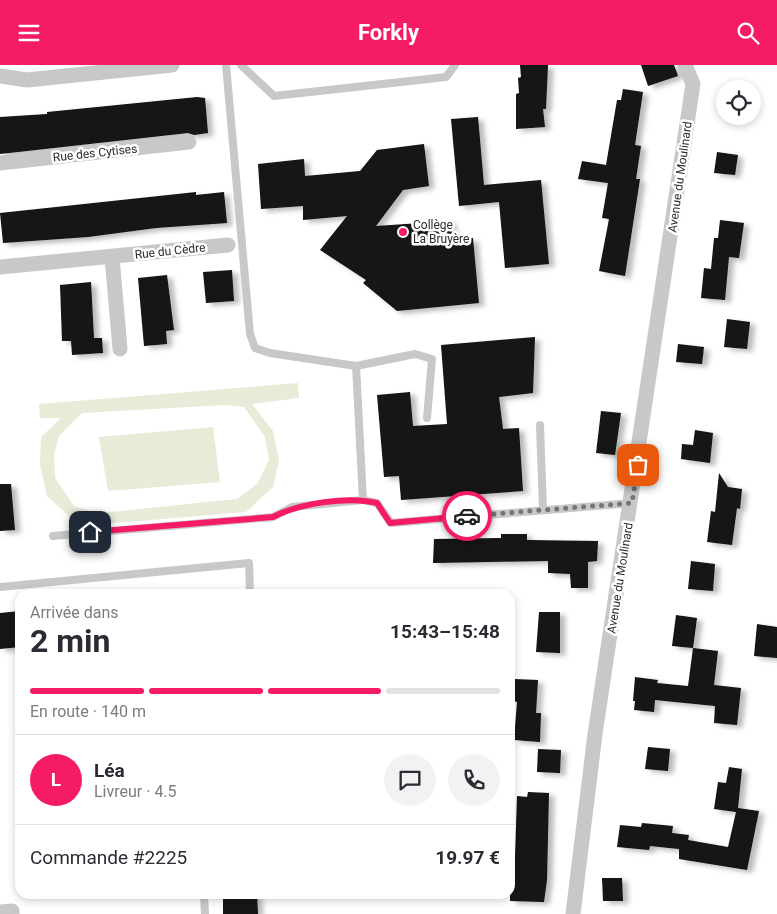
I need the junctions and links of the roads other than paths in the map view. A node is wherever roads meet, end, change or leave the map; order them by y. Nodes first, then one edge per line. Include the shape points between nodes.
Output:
1 (172, 65) edge
2 (226, 65) edge
3 (241, 65) edge
4 (455, 65) edge
5 (685, 65) edge
6 (0, 76) edge
7 (189, 142) dead end
8 (0, 163) edge
9 (228, 245) dead end
10 (112, 257) junction
11 (0, 267) edge
12 (120, 349) dead end
13 (356, 366) junction
14 (427, 418) dead end
15 (540, 425) dead end
16 (363, 500) junction
17 (632, 503) junction
18 (543, 509) junction
19 (53, 535) dead end
20 (0, 587) edge
21 (250, 589) edge
22 (204, 899) edge
23 (0, 912) edge
24 (12, 914) edge
25 (205, 914) edge
26 (573, 914) edge

1 - 6 street via 27,80
2 - 13 lane via 250,334 255,348
3 - 4 lane via 274,96 446,77
5 - 17 street, Avenue du Moulinard via 693,84
7 - 8 street, Rue des Cytises
9 - 10 street, Rue du Cèdre
10 - 11 street, Rue du Cèdre
10 - 12 street
13 - 14 lane via 415,354 432,359
13 - 16 lane
15 - 18 lane
16 - 18 lane via 377,503 390,523
16 - 19 lane via 292,507 273,517
17 - 18 lane
17 - 26 street, Avenue du Moulinard via 596,734
20 - 21 lane via 249,563
22 - 25 lane
23 - 24 street via 12,911

